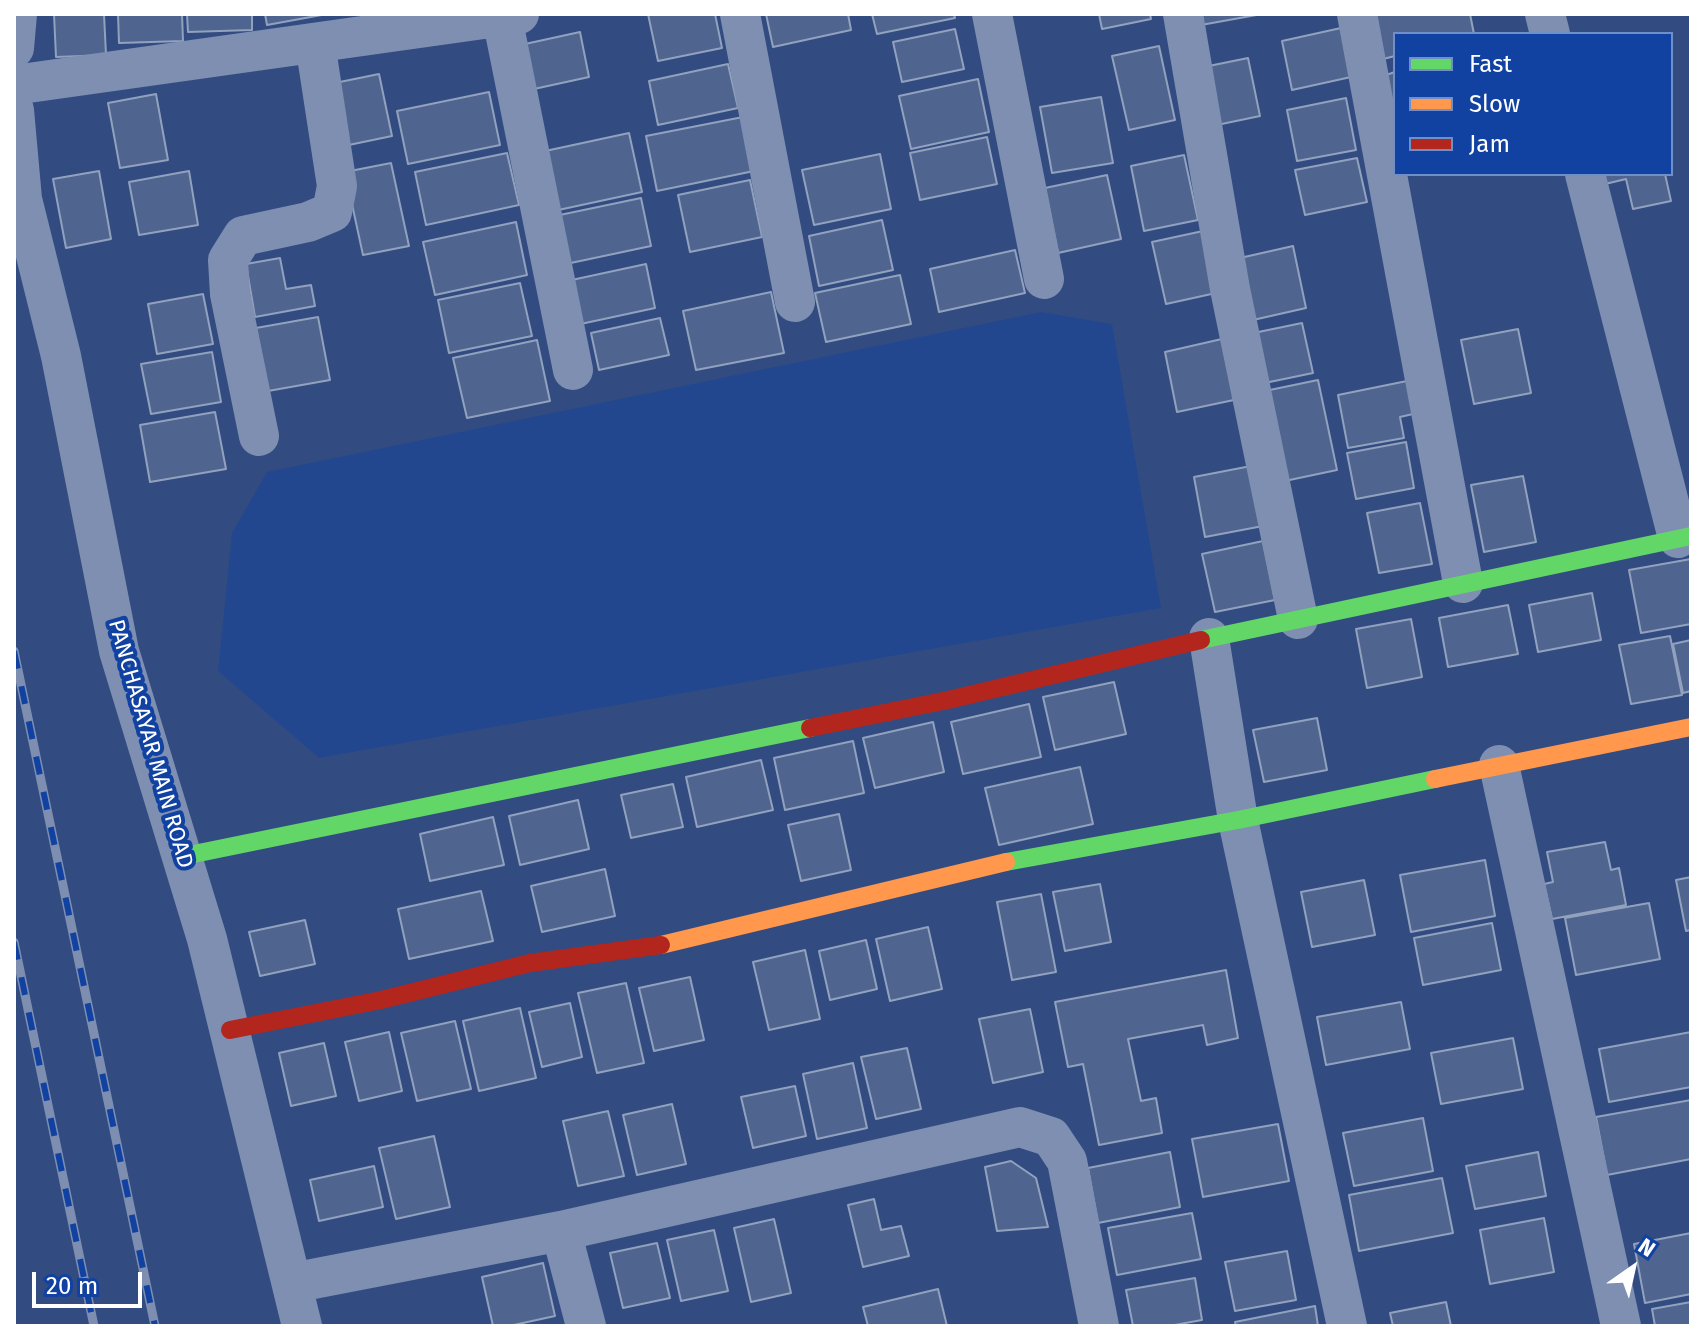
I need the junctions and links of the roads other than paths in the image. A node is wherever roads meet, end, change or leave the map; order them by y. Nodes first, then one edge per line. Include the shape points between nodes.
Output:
1 (17, 14) edge
2 (740, 14) edge
3 (992, 14) edge
4 (1183, 14) edge
5 (1357, 14) edge
6 (510, 15) edge
7 (315, 43) junction
8 (14, 48) edge
9 (14, 85) edge
10 (14, 110) edge
11 (1586, 176) edge
12 (1044, 279) dead end
13 (795, 302) dead end
14 (573, 370) dead end
15 (259, 436) dead end
16 (1684, 537) edge
17 (1463, 583) junction
18 (1298, 619) junction
19 (1209, 638) junction
20 (1691, 727) edge
21 (1499, 765) junction
22 (1238, 820) junction
23 (184, 856) junction
24 (230, 1030) junction
25 (561, 1231) junction
26 (292, 1283) junction
27 (302, 1326) edge
28 (586, 1326) edge
29 (1099, 1326) edge
30 (1347, 1326) edge
31 (1621, 1326) edge

1 - 8 street
2 - 13 street
3 - 12 street
4 - 18 street via 1230,289
5 - 17 street
6 - 7 street
6 - 14 street
7 - 9 street
7 - 15 street via 337,186 332,212 243,236 228,260
10 - 23 street, PANCHASAYAR MAIN ROAD via 22,199 61,356 119,651
11 - 16 street
16 - 17 street
17 - 18 street
18 - 19 street
19 - 22 street
19 - 23 street via 948,700
20 - 21 street
21 - 22 street
21 - 31 street
22 - 24 street via 992,865 662,945 530,963
22 - 30 street
23 - 24 street, PANCHASAYAR MAIN ROAD
24 - 26 street, PANCHASAYAR MAIN ROAD
25 - 26 street
25 - 28 street
25 - 29 street via 1020,1127 1051,1137 1067,1161
26 - 27 street, PANCHASAYAR MAIN ROAD

